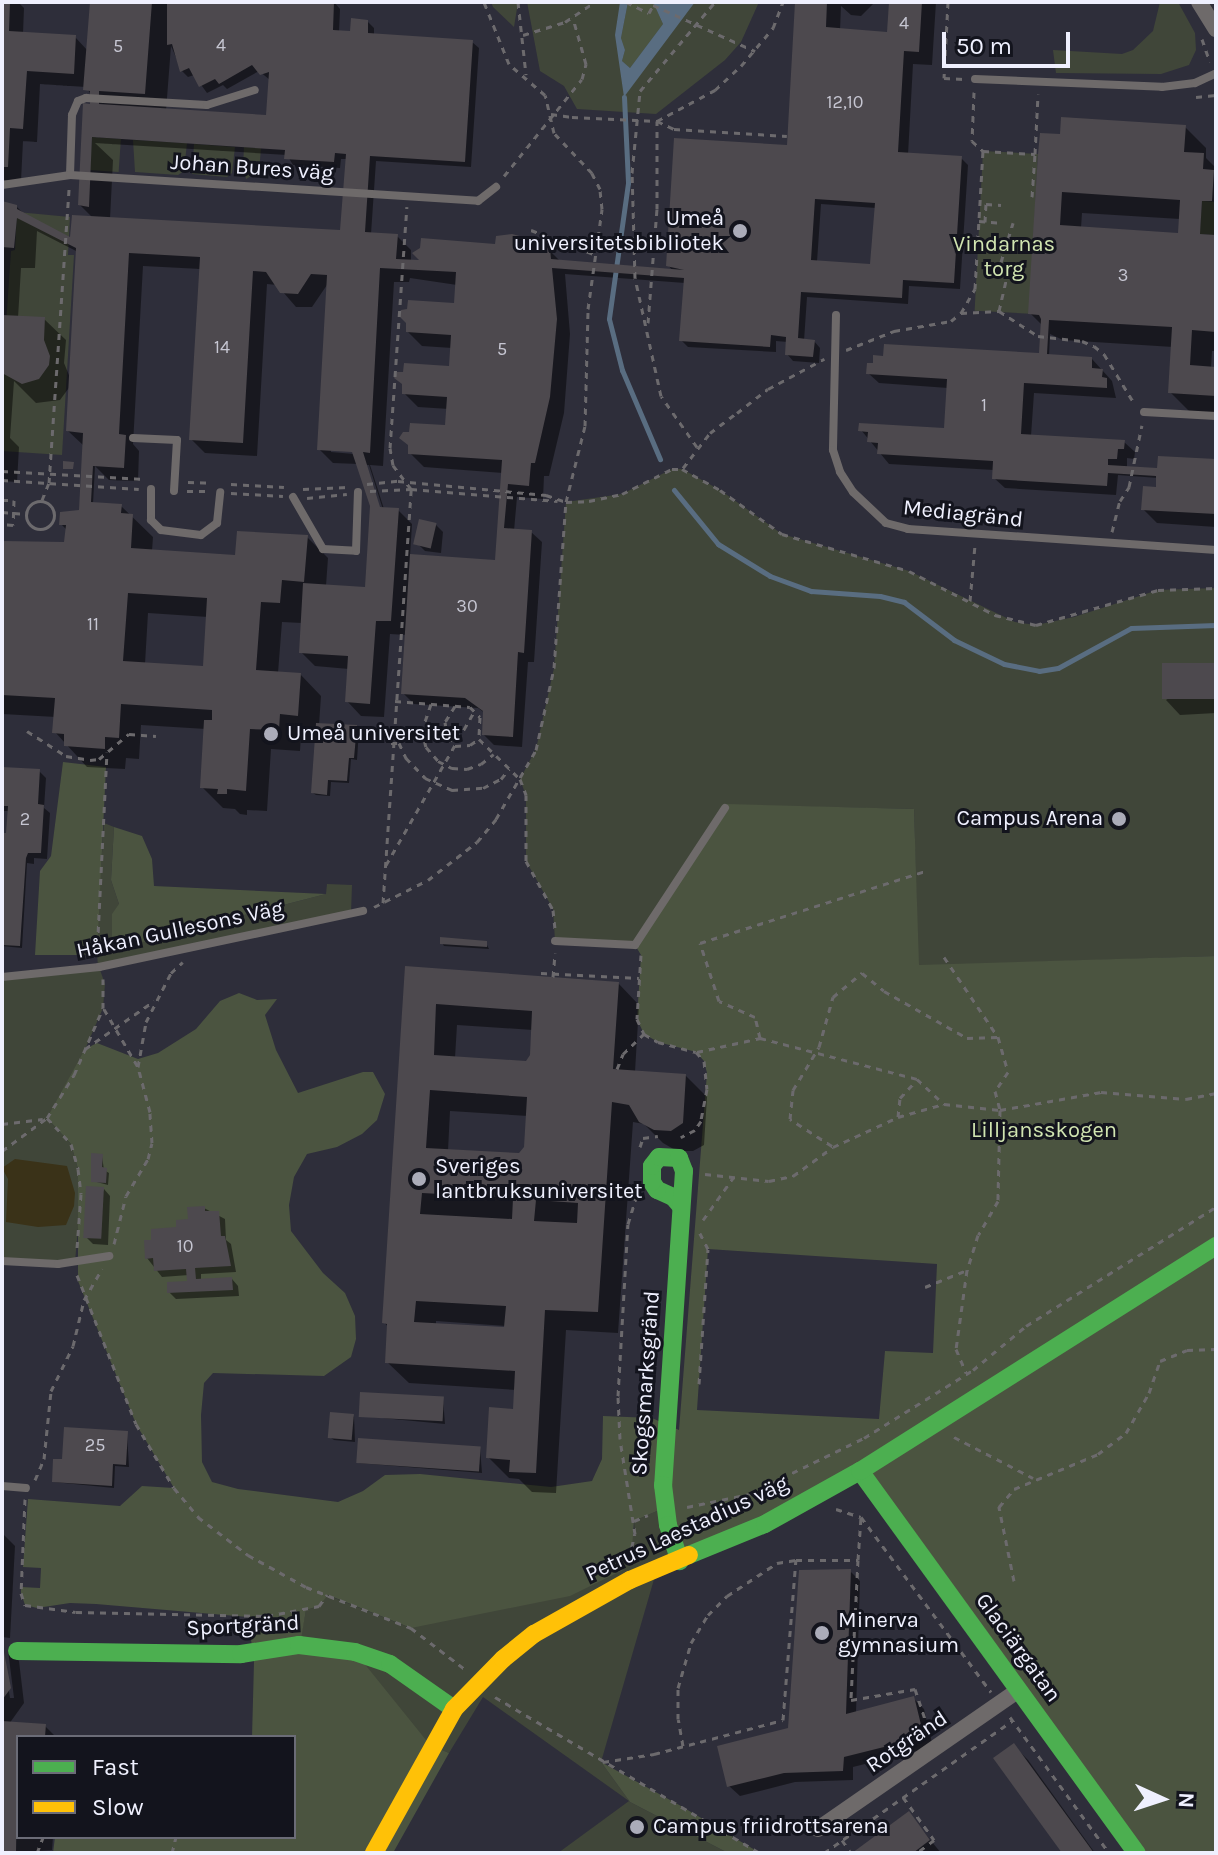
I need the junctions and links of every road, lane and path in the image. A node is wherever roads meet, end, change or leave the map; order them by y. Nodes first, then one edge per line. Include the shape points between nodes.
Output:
1 (484, 2) edge
2 (518, 2) edge
3 (595, 2) edge
4 (626, 2) edge
5 (715, 2) edge
6 (783, 2) edge
7 (948, 2) edge
8 (1199, 2) edge
9 (573, 18) junction
10 (694, 23) junction
11 (1216, 29) edge
12 (523, 35) junction
13 (755, 51) junction
14 (1216, 73) edge
15 (526, 75) junction
16 (975, 79) junction
17 (1039, 83) junction
18 (255, 90) dead end
19 (551, 114) junction
20 (657, 121) junction
21 (787, 136) dead end
22 (983, 151) junction
23 (1035, 154) junction
24 (70, 175) junction
25 (2, 185) edge
26 (496, 187) joint
27 (408, 196) junction
28 (1032, 197) dead end
29 (980, 204) junction
30 (986, 204) junction
31 (1001, 205) dead end
32 (979, 221) junction
33 (985, 222) junction
34 (1000, 223) dead end
35 (1013, 223) dead end
36 (531, 230) dead end
37 (596, 255) junction
38 (999, 311) junction
39 (961, 313) junction
40 (836, 315) dead end
41 (647, 327) junction
42 (834, 354) junction
43 (1144, 412) junction
44 (1216, 416) edge
45 (133, 438) dead end
46 (698, 448) junction
47 (682, 469) junction
48 (2, 471) edge
49 (50, 473) junction
50 (407, 482) junction
51 (175, 486) junction
52 (151, 489) dead end
53 (220, 492) dead end
54 (358, 492) dead end
55 (293, 497) dead end
56 (2, 500) edge
57 (42, 500) junction
58 (566, 502) junction
59 (2, 512) edge
60 (13, 513) junction
61 (26, 514) junction
62 (2, 524) edge
63 (976, 534) junction
64 (1110, 544) junction
65 (1216, 550) edge
66 (1216, 588) edge
67 (970, 601) junction
68 (394, 701) junction
69 (431, 704) junction
70 (455, 705) junction
71 (475, 711) junction
72 (27, 731) dead end
73 (156, 736) dead end
74 (479, 739) junction
75 (391, 743) junction
76 (455, 746) junction
77 (107, 752) junction
78 (494, 754) junction
79 (444, 765) junction
80 (509, 769) junction
81 (520, 779) junction
82 (434, 783) junction
83 (725, 808) dead end
84 (384, 868) junction
85 (926, 871) dead end
86 (383, 903) junction
87 (363, 911) joint
88 (555, 941) junction
89 (635, 945) junction
90 (198, 948) junction
91 (944, 957) dead end
92 (99, 967) junction
93 (541, 973) dead end
94 (553, 975) junction
95 (2, 977) edge
96 (639, 978) junction
97 (157, 998) junction
98 (103, 1008) junction
99 (115, 1030) junction
100 (644, 1034) junction
101 (998, 1037) junction
102 (760, 1038) junction
103 (85, 1049) junction
104 (817, 1051) junction
105 (696, 1052) junction
106 (138, 1067) junction
107 (617, 1069) dead end
108 (917, 1079) junction
109 (1216, 1093) edge
110 (944, 1104) junction
111 (1000, 1110) junction
112 (898, 1117) junction
113 (47, 1118) junction
114 (2, 1124) edge
115 (833, 1147) junction
116 (639, 1148) dead end
117 (2, 1151) edge
118 (684, 1171) junction
119 (733, 1178) junction
120 (638, 1194) dead end
121 (680, 1205) junction
122 (1216, 1207) edge
123 (686, 1227) junction
124 (1216, 1246) edge
125 (109, 1256) junction
126 (2, 1261) edge
127 (75, 1262) junction
128 (967, 1270) junction
129 (925, 1287) dead end
130 (84, 1300) junction
131 (1216, 1349) edge
132 (967, 1374) junction
133 (699, 1384) dead end
134 (932, 1425) junction
135 (860, 1471) junction
136 (1033, 1478) junction
137 (2, 1486) edge
138 (26, 1488) junction
139 (823, 1491) junction
140 (666, 1510) junction
141 (861, 1517) junction
142 (634, 1521) junction
143 (796, 1560) junction
144 (858, 1560) junction
145 (628, 1561) dead end
146 (680, 1561) junction
147 (1014, 1581) dead end
148 (327, 1595) junction
149 (17, 1651) dead end
150 (476, 1663) dead end
151 (479, 1682) junction
152 (1019, 1690) junction
153 (1000, 1704) junction
154 (454, 1709) junction
155 (1012, 1721) junction
156 (683, 1746) junction
157 (937, 1748) junction
158 (601, 1762) junction
159 (903, 1797) junction
160 (818, 1829) dead end
161 (842, 1840) junction
162 (831, 1848) junction
163 (374, 1853) edge
164 (760, 1853) edge
165 (824, 1853) edge
166 (835, 1853) edge
167 (851, 1853) edge
168 (917, 1853) edge
169 (1109, 1853) edge
170 (1137, 1853) edge

1 - 15 path via 509,64
2 - 12 path
3 - 9 path
4 - 10 path via 649,13 653,5
5 - 10 path
6 - 13 path via 773,28
7 - 16 path via 944,78
8 - 11 street
9 - 12 path
9 - 19 path via 586,64 577,88
10 - 13 path
10 - 41 path via 640,91 632,173 635,278
12 - 15 path
13 - 20 path via 715,90
14 - 17 lane via 1195,83 1162,87
15 - 19 path via 545,95
16 - 17 lane
16 - 22 path via 972,141
17 - 23 path
18 - 24 lane via 207,105 78,101 72,115
19 - 20 path, bridge
19 - 26 path
19 - 37 path via 554,133 600,189
20 - 21 path via 674,129
20 - 41 path via 657,209
22 - 23 path
22 - 29 path
23 - 28 path
24 - 25 lane, Johan Bures väg
24 - 27 lane, Johan Bures väg
24 - 49 path
26 - 27 lane, Johan Bures väg via 478,201
27 - 50 path via 390,448 393,465
29 - 30 path
29 - 32 path
30 - 31 path
30 - 33 path
32 - 33 path
32 - 39 path via 975,289
33 - 34 path
35 - 38 path via 1001,262 1008,272
36 - 37 path
37 - 58 path via 587,324 585,426
38 - 39 path
38 - 43 path via 1038,336 1094,346
39 - 42 path via 951,321 894,331
40 - 42 lane, Mediagränd
41 - 46 path via 661,396
42 - 46 path via 768,389
42 - 63 lane, Mediagränd via 833,450 853,492 886,523
43 - 44 lane
43 - 64 path via 1137,460 1113,520
45 - 51 lane via 177,440
46 - 47 path
47 - 58 path via 604,499
47 - 67 path via 782,534 909,571
48 - 49 path
49 - 51 path
49 - 57 path
50 - 51 path via 313,489
50 - 58 path via 546,495
50 - 68 path via 411,489
52 - 53 lane via 151,520 161,530 201,535 217,523
54 - 55 lane via 356,551 323,549
56 - 60 path via 14,500
57 - 61 path via 33,502
57 - 61 path via 57,516 49,526 31,526
58 - 81 path via 554,668 536,750
59 - 60 path
60 - 61 path
60 - 62 path via 13,525
63 - 64 lane, Mediagränd
63 - 67 path
64 - 65 lane, Mediagränd
66 - 67 path via 1158,590 1036,625 995,615
68 - 69 path
68 - 75 path
69 - 70 path
69 - 79 path via 423,721 423,739
70 - 71 path
70 - 76 path via 445,730
71 - 74 path via 480,717
71 - 76 path
72 - 77 path via 78,760 99,759
73 - 77 path via 129,734
74 - 76 path
74 - 78 path
75 - 82 path via 399,743 416,770
75 - 84 path
76 - 79 path
77 - 92 path via 96,940
78 - 79 path via 474,767
78 - 80 path
79 - 82 path
80 - 81 path
80 - 82 path via 501,779 474,790
81 - 86 path via 477,842 428,880
81 - 88 path via 526,795 526,861 553,910
82 - 84 path
83 - 89 lane
84 - 86 path
85 - 102 path via 700,943 719,1001 755,1017
86 - 87 path
87 - 90 lane, Håkan Gullesons Väg
88 - 89 lane
88 - 94 path
89 - 96 path via 641,955
90 - 92 lane, Håkan Gullesons Väg
90 - 97 path via 171,973
91 - 101 path
92 - 95 lane, Håkan Gullesons Väg
92 - 98 path via 105,984
93 - 94 path
94 - 96 path
96 - 100 path via 637,1019
97 - 99 path
97 - 106 path via 146,1022
98 - 99 path
98 - 103 path
99 - 103 path
99 - 106 path
100 - 105 path
100 - 107 path via 623,1054
101 - 104 path via 967,1038 862,973 833,997
101 - 111 path via 1008,1072 995,1091
102 - 104 path
102 - 105 path
103 - 113 path
104 - 108 path
104 - 115 path via 793,1090 790,1119
105 - 116 path via 707,1073 701,1121 683,1137 643,1138
106 - 125 path via 152,1143 126,1196
108 - 110 path
108 - 112 path via 900,1098
109 - 111 path via 1186,1099 1101,1092
110 - 111 path
110 - 112 path
111 - 128 path via 998,1201 978,1235
112 - 115 path
113 - 114 path
113 - 117 path
113 - 127 path via 71,1144 78,1169
115 - 119 path via 793,1176 769,1181
118 - 119 path
118 - 121 street, Skogsmarksgränd
118 - 121 street via 679,1158 666,1155 655,1160 651,1174 657,1190
119 - 123 path via 724,1195
120 - 142 path via 628,1224 618,1396
121 - 123 street, Skogsmarksgränd
122 - 132 path via 1026,1326
123 - 133 path via 708,1249
123 - 140 street, Skogsmarksgränd via 663,1485
124 - 134 street, Petrus Laestadius väg
125 - 127 lane
125 - 130 path
126 - 127 lane
127 - 130 path
128 - 129 path
128 - 132 path via 956,1349
130 - 138 path via 73,1346 49,1399 44,1459
130 - 148 path via 136,1424 190,1508 248,1555
131 - 136 path via 1187,1350 1160,1361 1126,1433 1098,1454
132 - 140 path via 864,1438 749,1494
134 - 135 street, Petrus Laestadius väg
134 - 136 path
135 - 139 street, Petrus Laestadius väg
135 - 152 street, Glaciärgatan
136 - 147 path via 999,1507
137 - 138 lane
138 - 148 path via 21,1593 25,1605 76,1612 267,1616 319,1606
139 - 141 path via 834,1508
139 - 146 street, Petrus Laestadius väg via 765,1524
140 - 142 path
140 - 146 street, Skogsmarksgränd
141 - 144 path
141 - 153 path
142 - 145 path
143 - 144 path
143 - 156 path via 777,1563 708,1615 691,1643 678,1688
143 - 156 path via 783,1720
144 - 157 path via 851,1700 915,1689
146 - 151 street, Petrus Laestadius väg via 630,1580 553,1621
148 - 150 path via 411,1628 467,1671
149 - 154 street, Sportgränd via 241,1654 299,1645 355,1652 390,1664
151 - 154 street, Petrus Laestadius väg
151 - 158 path via 526,1719
152 - 153 street, Rotgränd
152 - 170 street, Glaciärgatan
153 - 155 path
153 - 157 street, Rotgränd
154 - 163 street, Petrus Laestadius väg
155 - 159 path
155 - 169 path
156 - 158 path
157 - 160 street, Rotgränd
158 - 164 path
159 - 161 path
159 - 168 path via 934,1840
161 - 162 path
161 - 167 path
162 - 165 path
162 - 166 path

